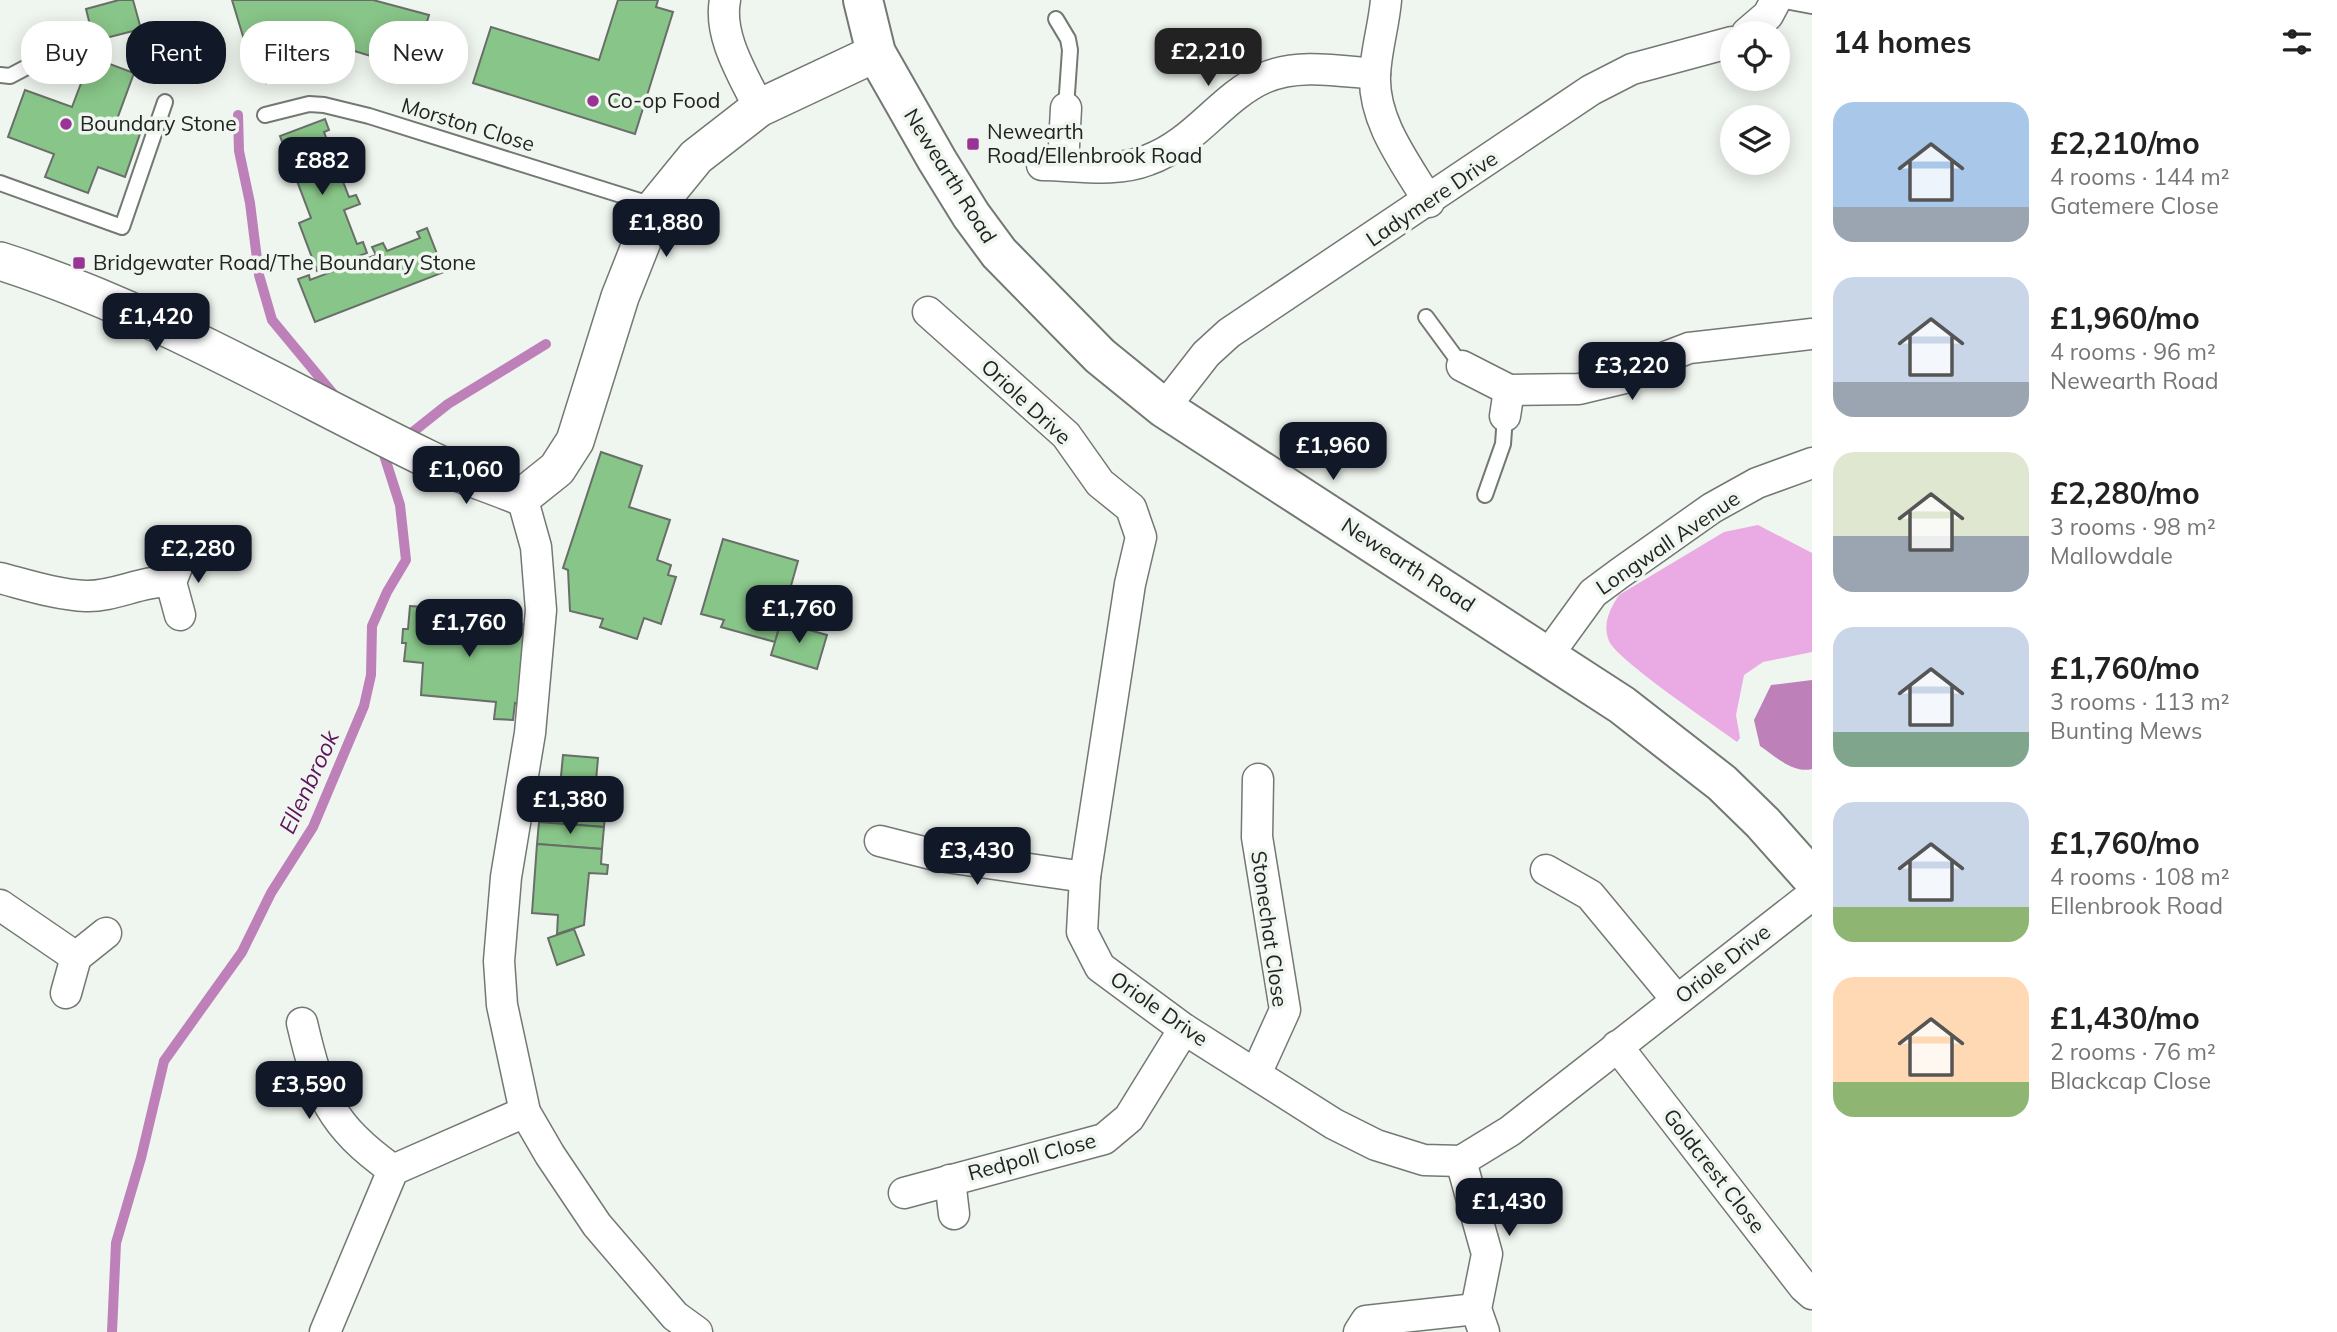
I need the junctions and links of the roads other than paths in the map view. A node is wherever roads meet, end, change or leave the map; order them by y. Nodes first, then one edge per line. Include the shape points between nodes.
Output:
1 (725, 0) edge
2 (863, 0) edge
3 (1386, 0) edge
4 (1778, 0) edge
5 (1812, 6) edge
6 (1056, 19) dead end
7 (1761, 21) edge
8 (1720, 45) edge
9 (876, 53) junction
10 (21, 70) edge
11 (1375, 74) junction
12 (0, 75) edge
13 (165, 102) dead end
14 (759, 108) junction
15 (1066, 108) joint
16 (265, 115) dead end
17 (0, 183) edge
18 (1429, 201) junction
19 (656, 206) junction
20 (0, 261) edge
21 (928, 312) dead end
22 (1426, 317) dead end
23 (1812, 334) edge
24 (1462, 366) joint
25 (1507, 403) junction
26 (1164, 408) junction
27 (1812, 463) edge
28 (1485, 495) dead end
29 (522, 497) junction
30 (183, 552) dead end
31 (0, 579) edge
32 (172, 582) junction
33 (180, 615) dead end
34 (1548, 655) junction
35 (1258, 779) dead end
36 (880, 841) dead end
37 (1546, 870) dead end
38 (1085, 877) junction
39 (1812, 878) edge
40 (1812, 895) edge
41 (0, 905) edge
42 (106, 933) dead end
43 (76, 957) junction
44 (66, 993) dead end
45 (1677, 1000) junction
46 (302, 1023) dead end
47 (1184, 1029) junction
48 (1617, 1046) junction
49 (1256, 1074) junction
50 (315, 1075) junction
51 (283, 1087) dead end
52 (524, 1112) junction
53 (1461, 1161) junction
54 (393, 1170) junction
55 (950, 1180) junction
56 (904, 1193) dead end
57 (954, 1214) dead end
58 (1812, 1294) edge
59 (1480, 1320) edge
60 (325, 1332) edge
61 (697, 1332) edge
62 (1359, 1332) edge

1 - 14 street via 725,27
2 - 9 main road, Newearth Road
3 - 11 street
4 - 5 lane
4 - 7 street
6 - 15 lane via 1070,50
8 - 18 street, Ladymere Drive via 1632,69 1591,90
9 - 14 street
9 - 26 main road, Newearth Road via 937,160 999,253 1100,356
10 - 12 lane
11 - 15 street via 1321,69 1266,77 1184,141 1156,157 1122,167 1053,165
11 - 18 street via 1381,117
13 - 17 lane via 122,227
14 - 19 street via 696,157
16 - 19 lane, Morston Close via 324,104
18 - 26 street, Ladymere Drive via 1229,333 1206,354
19 - 29 street via 620,297 575,441 557,469
20 - 29 street via 143,315 431,461
21 - 38 street, Oriole Drive via 1066,435 1100,483 1131,508 1141,537
22 - 24 lane
23 - 25 street via 1689,348 1625,377
24 - 25 street
25 - 28 lane via 1503,444
26 - 34 main road, Newearth Road
27 - 34 street, Longwall Avenue via 1757,483 1712,508 1592,593
29 - 52 street via 536,547 539,651 506,877 499,961 502,1004
30 - 32 street
31 - 32 street via 86,596 155,581
32 - 33 street
34 - 39 main road, Newearth Road via 1622,705 1722,783
35 - 49 street, Stonechat Close via 1257,837 1285,1010
36 - 38 street via 939,856
37 - 45 street via 1590,895
38 - 47 street, Oriole Drive via 1082,932 1100,967
40 - 45 street, Oriole Drive
41 - 43 street
42 - 43 street
43 - 44 street
45 - 48 street, Oriole Drive
46 - 50 street
47 - 49 street, Oriole Drive
47 - 55 street, Redpoll Close via 1119,1130 1104,1139
48 - 53 street, Oriole Drive via 1510,1130
48 - 58 street, Goldcrest Close
49 - 53 street, Oriole Drive via 1376,1145 1423,1160
50 - 51 street
50 - 54 street via 341,1124 365,1150
52 - 54 street
52 - 61 street via 597,1225 675,1316
53 - 59 street via 1488,1254
54 - 60 street
55 - 56 street, Redpoll Close
55 - 57 street, Redpoll Close
59 - 62 street via 1366,1321

